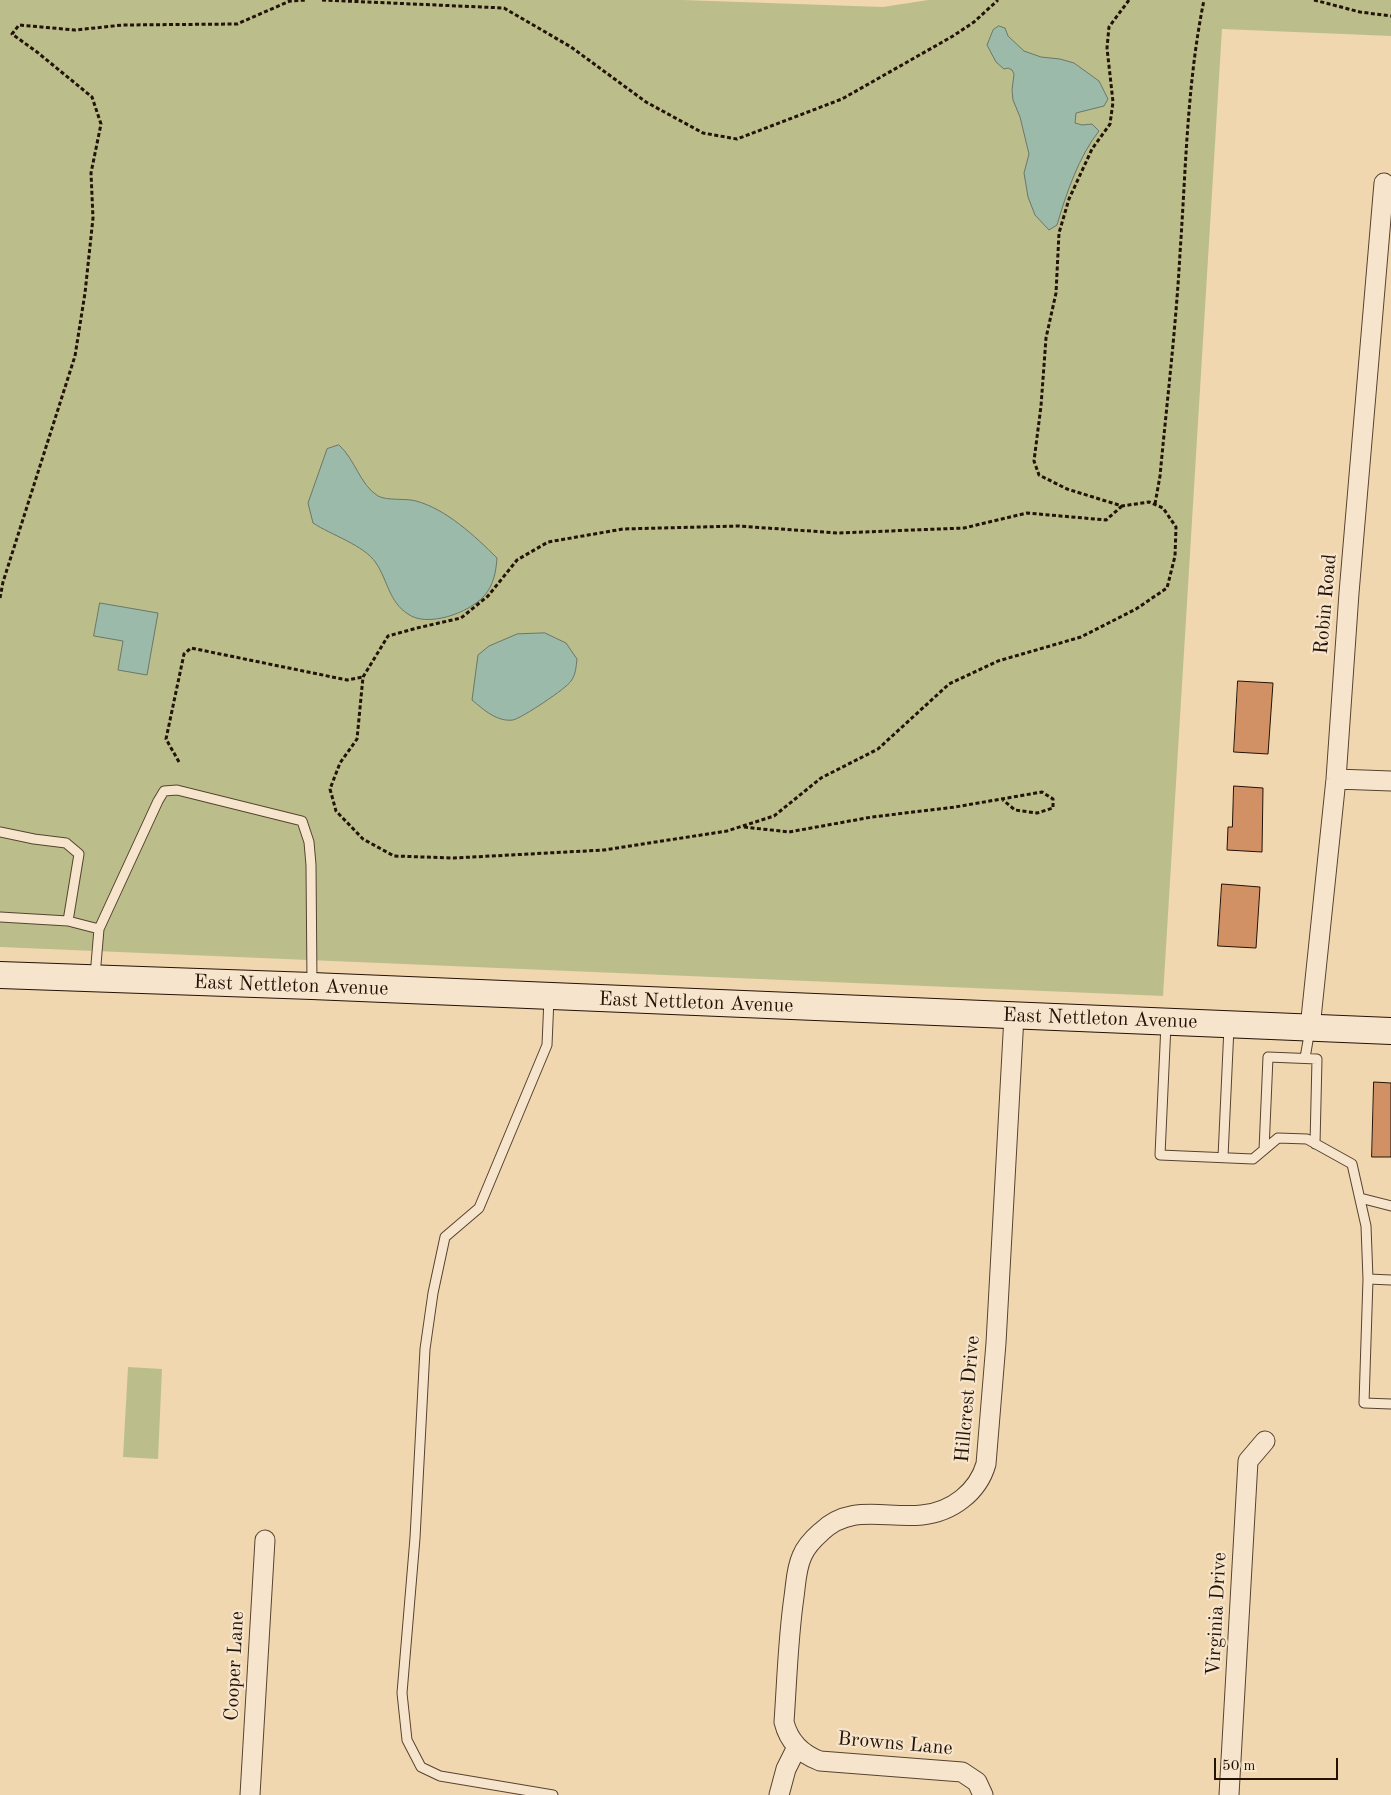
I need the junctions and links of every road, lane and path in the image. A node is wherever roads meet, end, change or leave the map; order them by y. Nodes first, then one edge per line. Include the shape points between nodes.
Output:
1 (307, 0) edge
2 (322, 0) edge
3 (998, 0) edge
4 (1130, 0) edge
5 (1204, 0) edge
6 (1314, 0) edge
7 (1391, 16) edge
8 (1384, 183) dead end
9 (1155, 504) junction
10 (1122, 506) junction
11 (0, 598) edge
12 (363, 677) junction
13 (179, 762) dead end
14 (1336, 779) junction
15 (1391, 781) edge
16 (1003, 800) junction
17 (741, 826) junction
18 (0, 832) edge
19 (0, 917) edge
20 (68, 921) junction
21 (99, 929) junction
22 (0, 975) edge
23 (94, 979) junction
24 (312, 986) junction
25 (549, 997) junction
26 (1014, 1016) junction
27 (1166, 1022) junction
28 (1229, 1024) junction
29 (1310, 1028) junction
30 (1391, 1031) edge
31 (1305, 1058) junction
32 (1315, 1144) junction
33 (1264, 1150) junction
34 (1223, 1157) junction
35 (1360, 1198) junction
36 (1391, 1206) edge
37 (1368, 1279) junction
38 (1391, 1280) edge
39 (1391, 1404) edge
40 (1265, 1441) dead end
41 (264, 1540) dead end
42 (797, 1748) junction
43 (250, 1795) edge
44 (553, 1795) edge
45 (779, 1795) edge
46 (983, 1795) edge
47 (1230, 1795) edge

1 - 11 path via 290,2 237,24 123,25 75,30 19,25 12,34 92,96 101,124 91,173 93,218 75,356
2 - 3 path via 504,8 571,47 646,102 703,132 737,139 842,99 952,36 974,22
4 - 10 path via 1109,27 1114,102 1110,124 1092,149 1068,199 1060,233 1056,293 1046,338 1034,461 1039,475 1067,489
5 - 9 path via 1189,110 1180,256
6 - 7 path
8 - 14 street, Robin Road
9 - 10 path
9 - 17 path via 1163,508 1176,527 1175,556 1167,588 1081,638 998,661 949,684 878,749 821,778 774,816
10 - 12 path via 1106,520 1027,514 964,528 848,533 738,526 623,529 548,542 517,560 488,596 461,618 388,636
12 - 13 path via 347,680 191,648 184,654 166,740
12 - 17 path via 357,739 340,763 330,789 336,811 363,839 394,856 454,858 604,850 728,831
14 - 15 street
14 - 29 street, Robin Road
16 - 16 path via 1042,792 1053,798 1053,808 1038,813 1015,810
16 - 17 path via 872,817 789,832
18 - 20 lane via 66,843 80,854
19 - 20 lane
20 - 21 lane
21 - 23 lane
21 - 24 lane via 164,792 177,790 302,821 309,842 311,865
22 - 23 main road, East Nettleton Avenue
23 - 24 main road, East Nettleton Avenue
24 - 25 main road, East Nettleton Avenue
25 - 26 main road, East Nettleton Avenue
25 - 44 lane via 547,1045 479,1208 445,1237 433,1293 425,1349 415,1538 402,1693 407,1740 421,1767 440,1776
26 - 27 main road, East Nettleton Avenue
26 - 42 street, Hillcrest Drive via 996,1333 983,1476 961,1501 938,1512 850,1516 828,1524 809,1543 796,1575 784,1722
27 - 28 main road, East Nettleton Avenue
27 - 34 lane via 1160,1154
28 - 29 main road, East Nettleton Avenue
28 - 34 lane
29 - 30 main road, East Nettleton Avenue
29 - 31 lane
31 - 32 lane via 1317,1059
31 - 33 lane via 1268,1057
32 - 33 lane via 1307,1139 1278,1138
32 - 35 lane via 1352,1164
33 - 34 lane via 1253,1159
35 - 36 lane
35 - 37 lane via 1366,1226
37 - 38 lane
37 - 39 lane via 1364,1403
40 - 47 street, Virginia Drive via 1248,1461
41 - 43 street, Cooper Lane
42 - 45 street via 786,1769
42 - 46 street, Browns Lane via 820,1761 962,1772 977,1782

